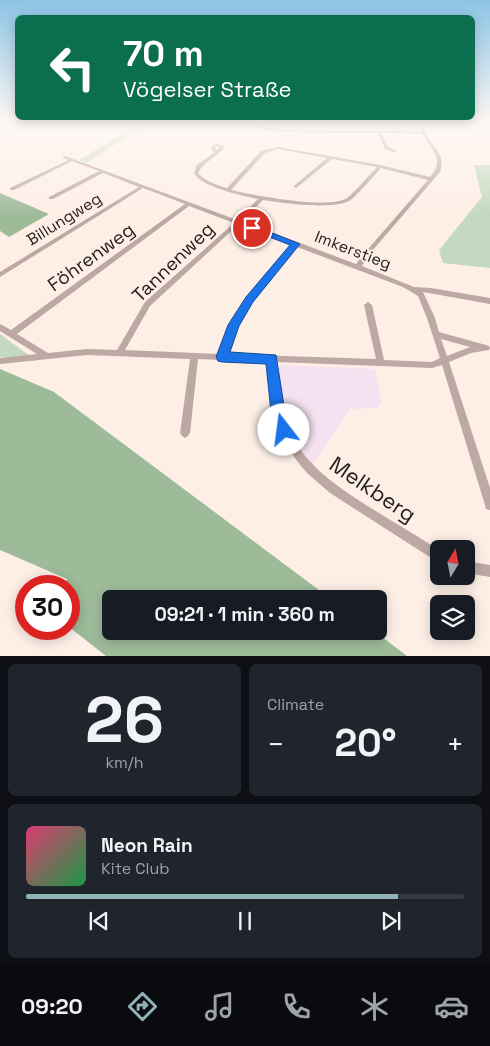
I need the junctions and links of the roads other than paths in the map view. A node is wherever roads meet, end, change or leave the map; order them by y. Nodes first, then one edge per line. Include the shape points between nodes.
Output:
1 (215, 154) edge
2 (262, 154) edge
3 (314, 154) edge
4 (437, 154) edge
5 (65, 157) dead end
6 (332, 157) junction
7 (70, 161) junction
8 (380, 166) junction
9 (102, 172) junction
10 (431, 179) junction
11 (142, 187) junction
12 (296, 187) dead end
13 (12, 189) dead end
14 (228, 190) junction
15 (51, 198) dead end
16 (261, 199) junction
17 (188, 204) junction
18 (238, 222) junction
19 (296, 244) junction
20 (0, 266) edge
21 (358, 267) junction
22 (7, 270) junction
23 (0, 274) edge
24 (414, 289) junction
25 (490, 301) edge
26 (368, 306) dead end
27 (0, 327) edge
28 (11, 334) junction
29 (436, 334) junction
30 (488, 349) edge
31 (119, 354) junction
32 (46, 356) junction
33 (194, 356) junction
34 (222, 357) junction
35 (271, 359) junction
36 (0, 361) edge
37 (444, 362) junction
38 (381, 363) junction
39 (185, 433) dead end
40 (490, 505) edge
41 (430, 551) edge
42 (475, 568) edge
43 (490, 571) edge

1 - 14 street via 199,166 196,173 202,180
2 - 14 street
3 - 6 street
4 - 10 street via 440,162
5 - 7 street, Imkerstieg
6 - 8 street
6 - 12 street
7 - 9 street, Imkerstieg
7 - 13 street
8 - 10 street
8 - 16 street via 349,199 340,203
9 - 11 street, Imkerstieg
9 - 15 street
10 - 21 street
11 - 17 street, Imkerstieg
11 - 22 street, Billungweg
14 - 16 street
16 - 18 street, Tannenweg
17 - 18 street, Imkerstieg
17 - 28 street, Föhrenweg
18 - 19 street, Imkerstieg
18 - 31 street, Tannenweg via 147,304
19 - 21 street, Imkerstieg
19 - 34 street via 250,299 233,325
20 - 22 street
21 - 24 street, Imkerstieg
22 - 23 street, Billungweg
24 - 25 street, Imkerstieg
24 - 29 street via 425,300
26 - 38 street
27 - 28 street
28 - 32 street
29 - 30 street
29 - 37 street
30 - 37 street via 470,350
31 - 32 street
31 - 33 street
32 - 36 street
33 - 34 street
33 - 39 street
34 - 35 street
35 - 38 street
35 - 41 street, Melkberg via 278,412 292,447 306,465 324,484
37 - 38 street via 432,365
37 - 40 street
42 - 43 street

